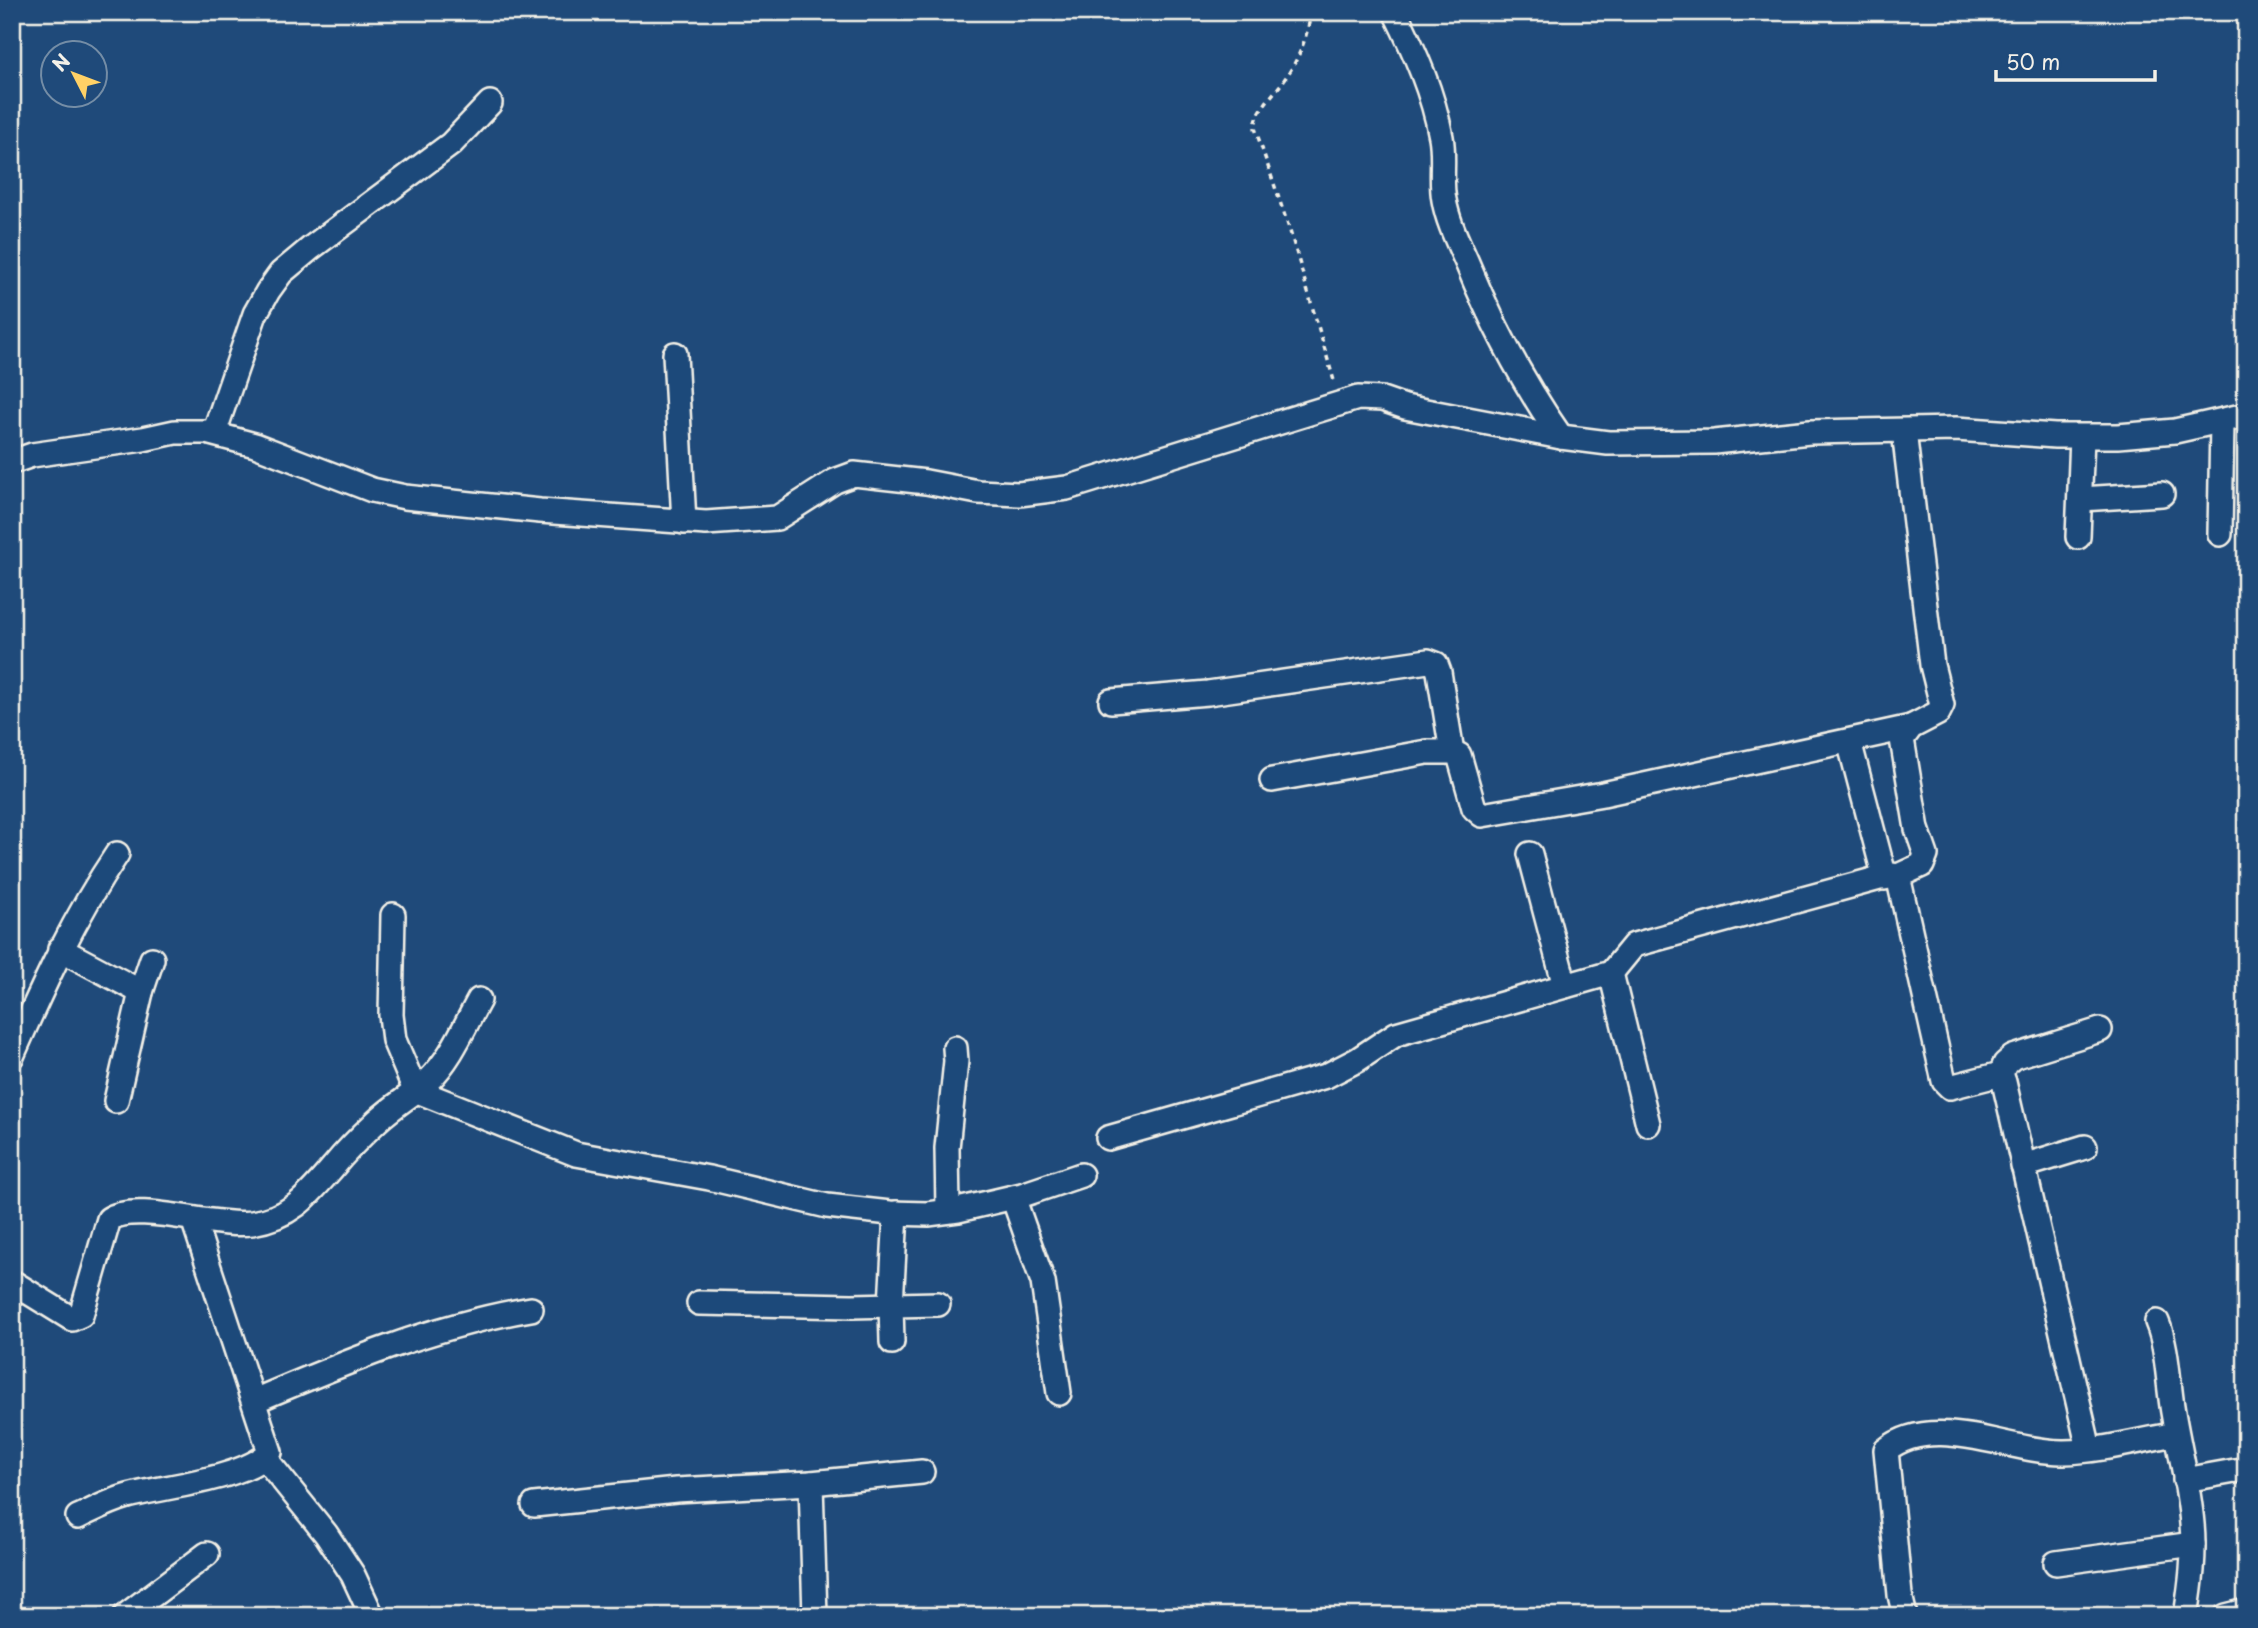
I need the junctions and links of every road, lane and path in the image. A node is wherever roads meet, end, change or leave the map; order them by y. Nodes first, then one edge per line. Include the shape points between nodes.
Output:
1 (1311, 12) edge
2 (1395, 12) edge
3 (490, 103) dead end
4 (675, 354) dead end
5 (1340, 402) junction
6 (2246, 415) edge
7 (2222, 422) junction
8 (1903, 431) junction
9 (214, 433) junction
10 (1561, 437) junction
11 (2082, 437) junction
12 (12, 461) edge
13 (2162, 494) dead end
14 (2081, 499) junction
15 (684, 522) junction
16 (2220, 534) dead end
17 (2078, 537) dead end
18 (1111, 701) dead end
19 (1911, 727) junction
20 (1849, 741) junction
21 (1452, 752) junction
22 (1272, 780) dead end
23 (117, 854) dead end
24 (1530, 854) dead end
25 (1891, 877) junction
26 (393, 915) dead end
27 (60, 949) junction
28 (152, 959) dead end
29 (1611, 973) junction
30 (1566, 986) junction
31 (141, 992) junction
32 (479, 1000) dead end
33 (2100, 1030) dead end
34 (955, 1048) dead end
35 (12, 1056) edge
36 (2001, 1074) junction
37 (415, 1090) junction
38 (116, 1101) dead end
39 (1648, 1125) dead end
40 (1108, 1138) dead end
41 (2085, 1147) dead end
42 (2023, 1166) junction
43 (1081, 1175) dead end
44 (1013, 1198) junction
45 (948, 1211) junction
46 (896, 1213) junction
47 (192, 1219) junction
48 (12, 1282) edge
49 (699, 1303) dead end
50 (938, 1304) dead end
51 (891, 1305) junction
52 (531, 1309) dead end
53 (2157, 1322) dead end
54 (892, 1342) dead end
55 (1059, 1393) dead end
56 (254, 1401) junction
57 (2176, 1434) junction
58 (2089, 1448) junction
59 (265, 1458) junction
60 (2246, 1469) edge
61 (922, 1472) dead end
62 (2185, 1480) junction
63 (810, 1483) junction
64 (534, 1505) dead end
65 (78, 1517) dead end
66 (2193, 1544) junction
67 (207, 1554) dead end
68 (2056, 1563) dead end
69 (2246, 1611) edge
70 (125, 1616) edge
71 (372, 1616) edge
72 (815, 1616) edge
73 (1905, 1616) edge
74 (2186, 1616) edge
75 (2226, 1616) edge

1 - 5 path via 1304,45 1260,112 1255,128
2 - 10 street via 1422,71 1442,139 1443,198 1451,224 1497,332
3 - 9 street via 451,144 281,273 255,314
4 - 15 street
5 - 10 street via 1382,399
5 - 15 street via 1067,488 1019,494 978,492 854,474 777,518
6 - 7 street
7 - 11 street via 2175,431
7 - 16 street
8 - 10 street via 1810,432 1714,442 1608,443
8 - 11 street via 1955,429
8 - 19 street via 1932,665 1942,705 1938,713
9 - 12 street via 175,432
9 - 15 street via 372,490 405,497
11 - 14 street
13 - 14 street
14 - 17 street
18 - 21 street via 1208,693 1428,661 1436,664 1439,672
19 - 20 street
19 - 25 street via 1902,739 1917,829 1926,855 1922,865
20 - 21 street via 1482,815 1474,808 1459,755
20 - 25 street
21 - 22 street via 1427,752
23 - 27 street
24 - 30 street
25 - 29 street via 1634,945
25 - 36 street via 1944,1081 1950,1087
26 - 37 street via 392,1027
27 - 31 street
27 - 35 street
28 - 31 street
29 - 30 street
29 - 39 street
30 - 40 street via 1396,1034 1326,1076
31 - 38 street
32 - 37 street via 448,1055
33 - 36 street via 2013,1057
34 - 45 street via 947,1148
36 - 42 street
37 - 46 street via 576,1154 827,1206
37 - 47 street via 376,1121 303,1201 279,1217 250,1223
41 - 42 street
42 - 58 street
43 - 44 street
44 - 45 street
44 - 55 street via 1043,1282
45 - 46 street
46 - 51 street
47 - 48 street via 134,1213 109,1219 81,1315 72,1319
47 - 56 street
49 - 51 street
50 - 51 street
51 - 54 street
52 - 56 street via 386,1349
53 - 57 street via 2164,1338
56 - 59 street via 270,1452
57 - 58 street
57 - 62 street
58 - 73 street via 2063,1452 1947,1433 1924,1434 1886,1450
59 - 65 street via 236,1471 104,1504
59 - 71 street via 326,1534
60 - 62 street
61 - 63 street
62 - 66 street
63 - 64 street via 676,1490
63 - 72 street
66 - 68 street
66 - 74 street
67 - 70 street
69 - 75 street

